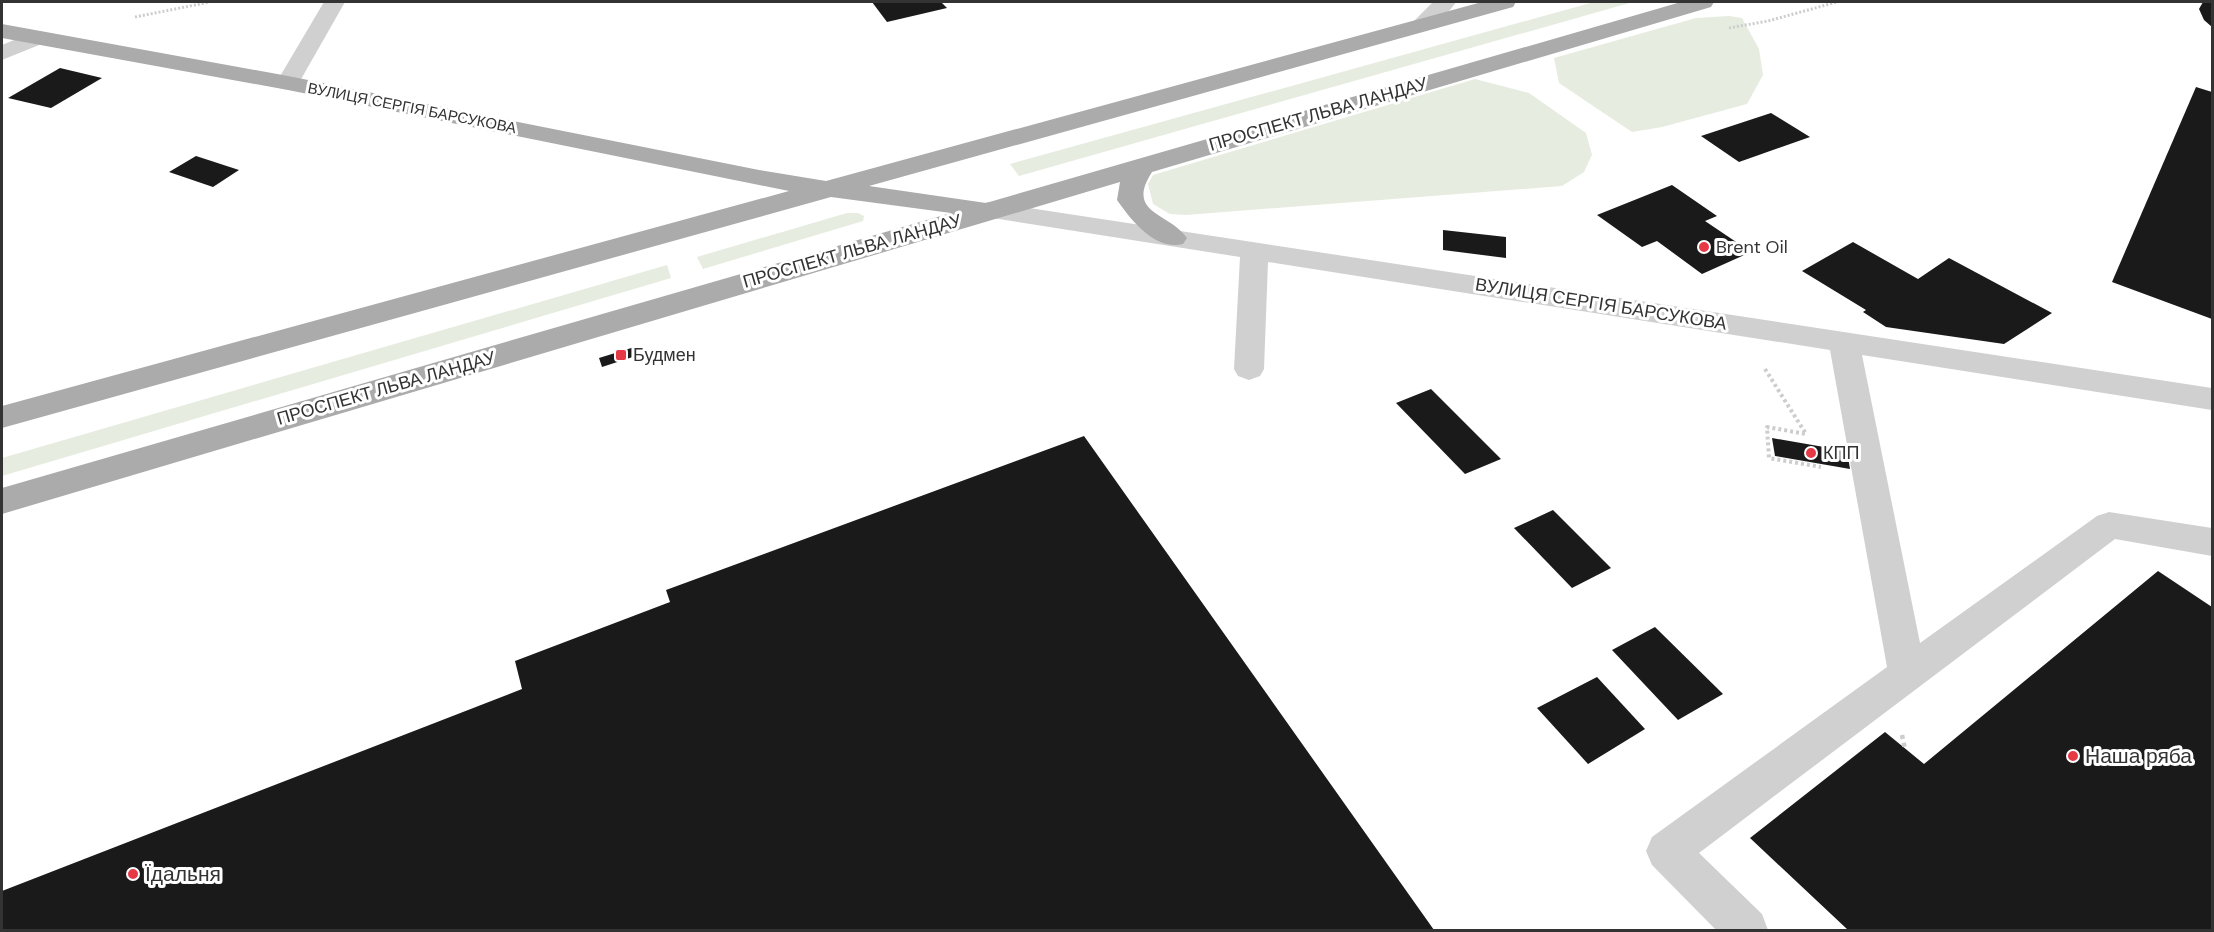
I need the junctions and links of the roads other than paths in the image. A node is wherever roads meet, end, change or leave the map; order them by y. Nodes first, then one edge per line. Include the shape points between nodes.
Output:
1 (334, 2) edge
2 (1445, 2) edge
3 (1505, 2) edge
4 (1703, 2) edge
5 (1422, 24) junction
6 (2, 31) edge
7 (36, 38) junction
8 (2, 53) edge
9 (288, 83) junction
10 (1144, 165) junction
11 (822, 188) junction
12 (989, 210) junction
13 (1173, 238) junction
14 (1254, 250) junction
15 (1844, 342) junction
16 (1249, 369) dead end
17 (2212, 399) edge
18 (2, 417) edge
19 (2, 501) edge
20 (2212, 542) edge
21 (1900, 678) junction
22 (1746, 930) edge

1 - 9 street
2 - 5 street
3 - 5 main road
4 - 10 main road, ПРОСПЕКТ ЛЬВА ЛАНДАУ
5 - 11 main road
6 - 7 main road, ВУЛИЦЯ СЕРГІЯ БАРСУКОВА
7 - 8 street
7 - 9 main road, ВУЛИЦЯ СЕРГІЯ БАРСУКОВА
9 - 11 main road, ВУЛИЦЯ СЕРГІЯ БАРСУКОВА
10 - 12 main road, ПРОСПЕКТ ЛЬВА ЛАНДАУ
10 - 13 main road via 1131,185 1130,200 1141,216
11 - 12 main road, ВУЛИЦЯ СЕРГІЯ БАРСУКОВА
11 - 18 main road
12 - 13 street, ВУЛИЦЯ СЕРГІЯ БАРСУКОВА
12 - 19 main road, ПРОСПЕКТ ЛЬВА ЛАНДАУ
13 - 14 street, ВУЛИЦЯ СЕРГІЯ БАРСУКОВА
14 - 15 street, ВУЛИЦЯ СЕРГІЯ БАРСУКОВА
14 - 16 street
15 - 17 street, ВУЛИЦЯ СЕРГІЯ БАРСУКОВА
15 - 21 street
20 - 21 street via 2109,525
21 - 22 street via 1667,851

